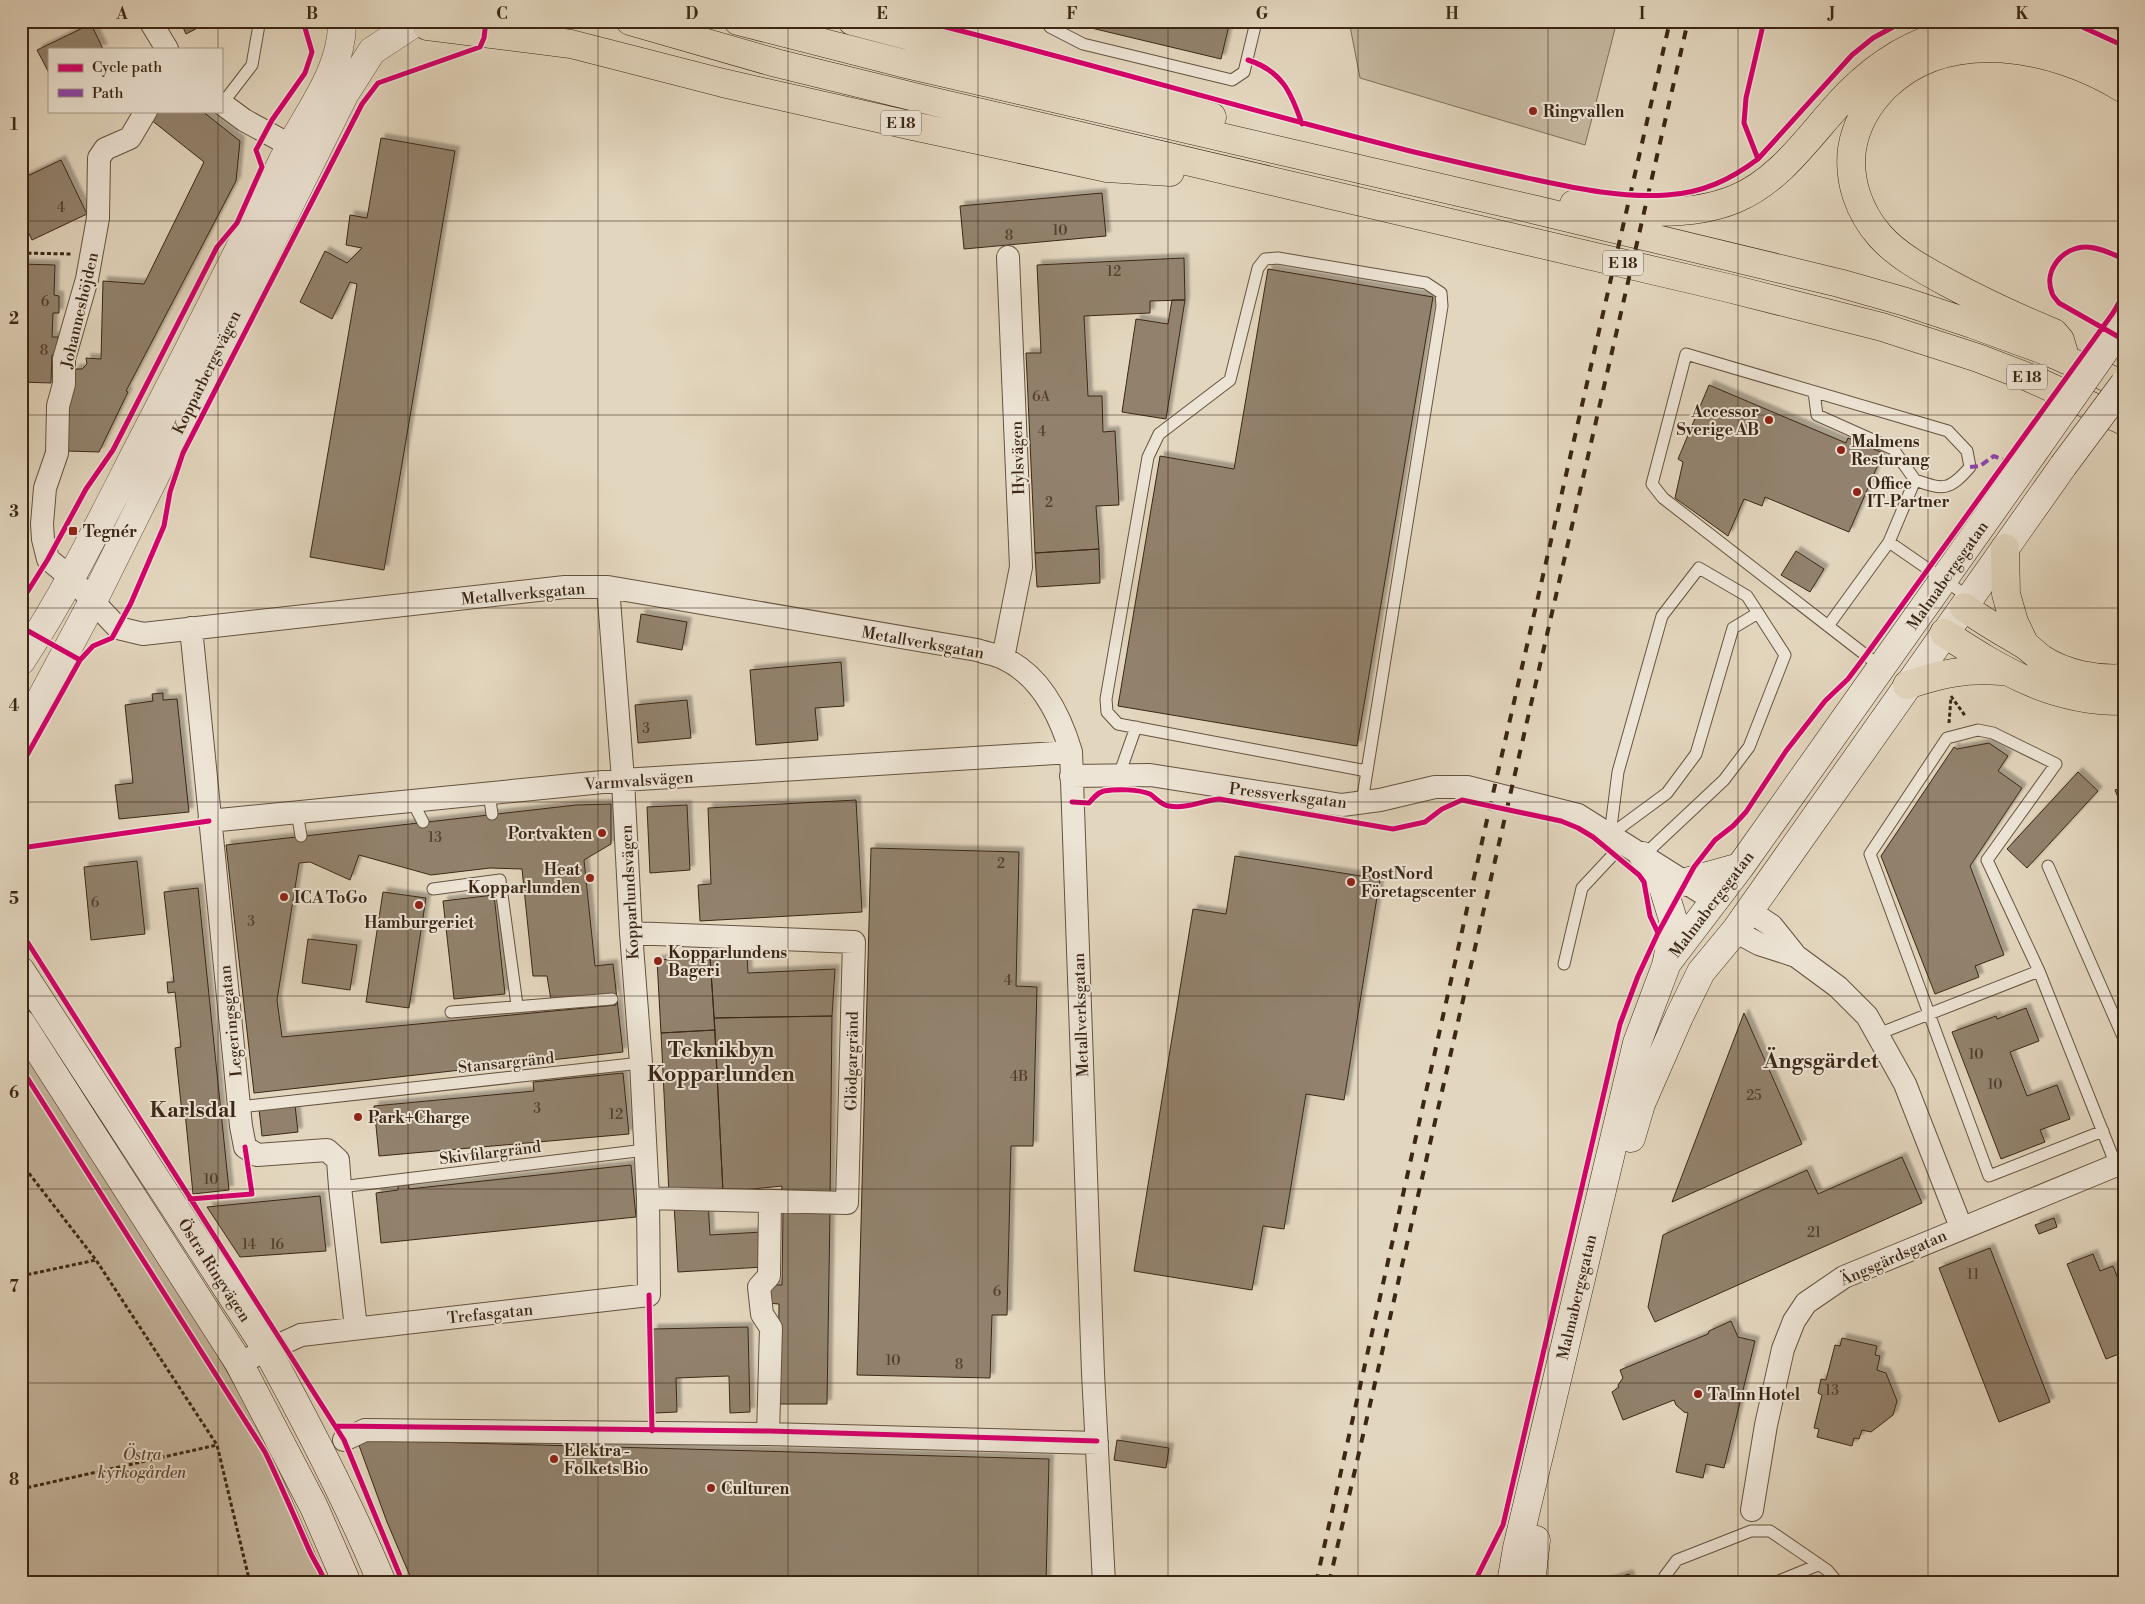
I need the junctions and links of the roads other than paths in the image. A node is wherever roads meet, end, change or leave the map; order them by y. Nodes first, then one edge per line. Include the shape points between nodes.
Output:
1 (150, 21) edge
2 (257, 21) edge
3 (342, 21) edge
4 (630, 21) edge
5 (738, 21) edge
6 (852, 21) edge
7 (1046, 21) edge
8 (2114, 21) edge
9 (1256, 22) edge
10 (419, 24) edge
11 (2124, 27) edge
12 (166, 48) edge
13 (2124, 63) edge
14 (2124, 89) edge
15 (222, 104) edge
16 (145, 112) edge
17 (301, 151) junction
18 (1291, 153) junction
19 (1260, 179) junction
20 (1536, 210) junction
21 (1008, 257) dead end
22 (2124, 323) edge
23 (2066, 360) junction
24 (2124, 385) edge
25 (1814, 392) junction
26 (2124, 421) edge
27 (1915, 480) junction
28 (1889, 542) junction
29 (2005, 548) junction
30 (70, 577) junction
31 (1940, 585) junction
32 (608, 587) junction
33 (1967, 602) junction
34 (92, 603) junction
35 (1758, 613) junction
36 (1918, 616) junction
37 (1828, 626) junction
38 (191, 628) junction
39 (1944, 633) junction
40 (2025, 645) junction
41 (1003, 658) junction
42 (21, 661) edge
43 (1881, 667) junction
44 (2006, 671) junction
45 (2124, 678) edge
46 (1908, 685) junction
47 (2124, 701) edge
48 (1136, 727) junction
49 (21, 736) edge
50 (1071, 752) junction
51 (1367, 772) junction
52 (1119, 775) junction
53 (1071, 776) junction
54 (623, 780) junction
55 (412, 801) junction
56 (1362, 802) junction
57 (297, 812) junction
58 (209, 821) junction
59 (423, 822) dead end
60 (301, 836) dead end
61 (1626, 845) junction
62 (2048, 866) dead end
63 (1740, 867) junction
64 (1686, 882) junction
65 (433, 889) dead end
66 (1715, 901) junction
67 (1742, 920) junction
68 (631, 933) junction
69 (1667, 963) junction
70 (1564, 964) dead end
71 (21, 971) edge
72 (2039, 971) junction
73 (612, 999) dead end
74 (517, 1005) junction
75 (451, 1012) dead end
76 (1930, 1014) junction
77 (21, 1023) edge
78 (1878, 1034) junction
79 (2124, 1040) edge
80 (641, 1063) junction
81 (239, 1107) junction
82 (2103, 1131) junction
83 (645, 1150) junction
84 (2120, 1163) edge
85 (340, 1187) junction
86 (648, 1197) junction
87 (770, 1201) junction
88 (1961, 1228) junction
89 (356, 1328) junction
90 (267, 1350) junction
91 (239, 1363) junction
92 (768, 1434) junction
93 (344, 1440) dead end
94 (1097, 1443) junction
95 (1752, 1510) dead end
96 (1818, 1564) junction
97 (347, 1583) edge
98 (382, 1583) edge
99 (1104, 1583) edge
100 (1511, 1583) edge
101 (1531, 1583) edge
102 (1666, 1583) edge
103 (1774, 1583) edge
104 (1838, 1583) edge

1 - 12 street
2 - 15 lane via 252,66
3 - 17 main road, Kopparbergsvägen via 339,53
4 - 19 highway, E 18 via 776,63
5 - 18 highway, E 18 via 902,63
6 - 18 highway, E 18 via 1243,126
7 - 9 lane via 1050,27 1083,44 1232,80 1244,72
8 - 11 lane
10 - 17 main road, Kopparbergsvägen via 372,51 344,95
10 - 19 highway, E 18 via 571,44 913,126 1107,168
13 - 20 highway, E 18 via 2083,46 2022,31 1954,33 1908,49 1882,64 1850,92 1778,172 1737,198 1700,210 1681,212 1572,204
14 - 23 highway, E 18 via 2057,59 2025,51 1978,48 1923,61 1898,74 1872,100 1854,135 1851,158 1853,188 1864,216 1881,237 1931,274 1992,307 2054,333 2061,342
15 - 17 street via 244,120
16 - 30 street, Johanneshöjden via 130,138 105,149 99,158 98,218 92,255 64,359 57,453 45,488 43,538 48,559
17 - 30 main road, Kopparbergsvägen via 222,285
17 - 34 main road, Kopparbergsvägen
18 - 20 highway, E 18
19 - 26 highway, E 18 via 1882,327 2030,378
20 - 23 highway, E 18 via 1906,302
21 - 41 street, Hylsvägen via 1021,567
22 - 31 main road, Malmabergsgatan, bridge
23 - 24 highway, E 18
24 - 29 main road, Malmabergsgatan, bridge
25 - 27 lane via 1817,415 1893,449
25 - 27 lane via 1948,432 1967,451 1970,467 1956,483 1939,488
25 - 37 lane via 1686,354 1652,484 1663,498
27 - 28 lane
28 - 31 lane
28 - 37 lane
29 - 33 main road, Malmabergsgatan
29 - 40 highway via 2006,594
30 - 34 street, Metallverksgatan
30 - 42 main road, Kopparbergsvägen
31 - 33 main road
31 - 36 main road, Malmabergsgatan
32 - 38 street, Metallverksgatan via 565,587
32 - 41 street, Metallverksgatan
32 - 54 street, Kopparlundsvägen
33 - 39 main road, Malmabergsgatan
33 - 40 highway via 1988,625
34 - 38 street, Metallverksgatan via 118,628 143,634
34 - 49 main road, Kopparbergsvägen
35 - 61 lane via 1733,628 1696,754
35 - 61 lane via 1785,655 1749,747 1724,780
35 - 61 lane via 1747,596 1699,568 1662,616 1618,772
36 - 39 main road
36 - 43 main road, Malmabergsgatan
37 - 43 lane
38 - 58 street, Legeringsgatan
39 - 44 highway
39 - 46 main road, Malmabergsgatan
40 - 45 highway via 2057,667 2081,675
41 - 50 street, Metallverksgatan via 1026,674 1051,703 1064,728
43 - 63 main road, Malmabergsgatan
44 - 46 highway via 1953,671
44 - 47 highway via 2031,683 2065,693
46 - 67 main road, Malmabergsgatan
48 - 51 lane
48 - 51 lane via 1118,724 1107,712 1106,699 1148,457 1159,434 1230,380 1258,268 1266,259 1278,258 1426,283 1440,293 1442,306
48 - 52 lane
50 - 53 street, Metallverksgatan
50 - 54 street, Varmvalsvägen
51 - 56 lane
52 - 53 street, Pressverksgatan
52 - 56 street, Pressverksgatan via 1150,775 1342,805
53 - 94 street, Metallverksgatan
54 - 55 street, Varmvalsvägen via 490,804
54 - 68 street, Kopparlundsvägen
55 - 57 street, Varmvalsvägen
55 - 59 lane
56 - 61 street, Pressverksgatan via 1436,787 1467,787 1578,815
57 - 58 street, Varmvalsvägen
57 - 60 lane
58 - 81 street, Legeringsgatan via 238,1022
61 - 64 street, Pressverksgatan
61 - 69 main road via 1663,888 1674,924
61 - 70 lane via 1582,888
62 - 79 lane
63 - 64 main road
63 - 66 main road, Malmabergsgatan
64 - 66 street, Pressverksgatan
65 - 74 lane via 500,880
66 - 67 main road
66 - 69 main road, Malmabergsgatan
67 - 78 street, Ängsgärdsgatan via 1759,944 1796,956 1838,987 1867,1016
67 - 101 main road, Malmabergsgatan via 1701,972 1641,1104 1534,1550
68 - 80 street, Kopparlundsvägen
68 - 87 street, Glödgargränd via 854,942 847,1203
69 - 100 main road, Malmabergsgatan via 1636,1043
71 - 90 main road, Östra Ringvägen
72 - 76 lane
72 - 76 lane via 1987,860 2056,764 1993,733 1978,730 1947,738 1870,854
72 - 82 lane
73 - 74 lane
74 - 75 lane
76 - 78 lane
76 - 82 lane via 1989,1176
77 - 91 main road, Östra Ringvägen
78 - 88 street, Ängsgärdsgatan via 1906,1084
80 - 81 lane, Stansargränd
80 - 83 street, Kopparlundsvägen
81 - 85 street, Legeringsgatan via 246,1147 257,1156 327,1150 338,1160
82 - 84 lane
83 - 85 lane, Skivfilargränd
83 - 86 street, Kopparlundsvägen
84 - 88 street, Ängsgärdsgatan
85 - 89 street, Legeringsgatan
86 - 87 street, Glödgargränd
86 - 89 street, Trefasgatan via 649,1295
87 - 92 street via 769,1276 759,1287 762,1314 770,1328
88 - 95 street, Ängsgärdsgatan via 1844,1277 1806,1303 1794,1321 1783,1349 1758,1464
89 - 90 street, Trefasgatan via 301,1335
90 - 91 street, Trefasgatan
90 - 98 main road, Östra Ringvägen via 363,1538
91 - 97 main road, Östra Ringvägen via 314,1507
92 - 93 street via 365,1430
92 - 94 street
94 - 99 street, Metallverksgatan
96 - 102 lane via 1770,1531 1751,1532 1677,1560 1665,1576
96 - 103 lane
96 - 104 lane

